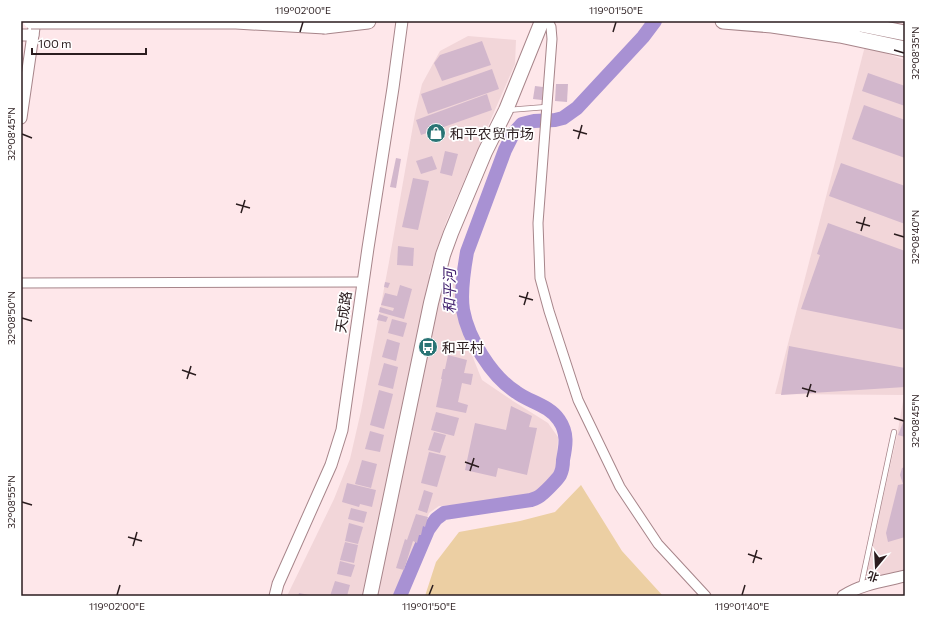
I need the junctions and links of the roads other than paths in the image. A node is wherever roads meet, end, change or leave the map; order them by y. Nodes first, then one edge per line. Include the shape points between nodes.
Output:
1 (35, 21) edge
2 (368, 21) edge
3 (402, 21) edge
4 (542, 21) edge
5 (548, 21) edge
6 (723, 21) edge
7 (796, 21) edge
8 (845, 21) edge
9 (32, 28) edge
10 (905, 33) edge
11 (21, 35) edge
12 (905, 40) edge
13 (905, 49) edge
14 (506, 110) junction
15 (546, 110) junction
16 (21, 118) edge
17 (363, 282) junction
18 (21, 283) edge
19 (894, 432) dead end
20 (905, 576) edge
21 (860, 587) junction
22 (275, 596) edge
23 (370, 596) edge
24 (706, 596) edge
25 (843, 596) edge

1 - 9 street
2 - 9 highway, bridge via 325,26 236,21
3 - 17 street, 天成路
4 - 14 main road
5 - 15 street via 552,39
6 - 13 highway via 840,34
7 - 12 street via 827,24
8 - 10 highway
9 - 11 street
9 - 16 street
14 - 15 lane
14 - 23 main road via 485,152 443,255
15 - 24 street via 538,223 540,278 578,400 620,487 658,544
17 - 18 street
17 - 22 street, 天成路 via 342,430 331,465
19 - 21 lane
20 - 21 street
21 - 25 street

